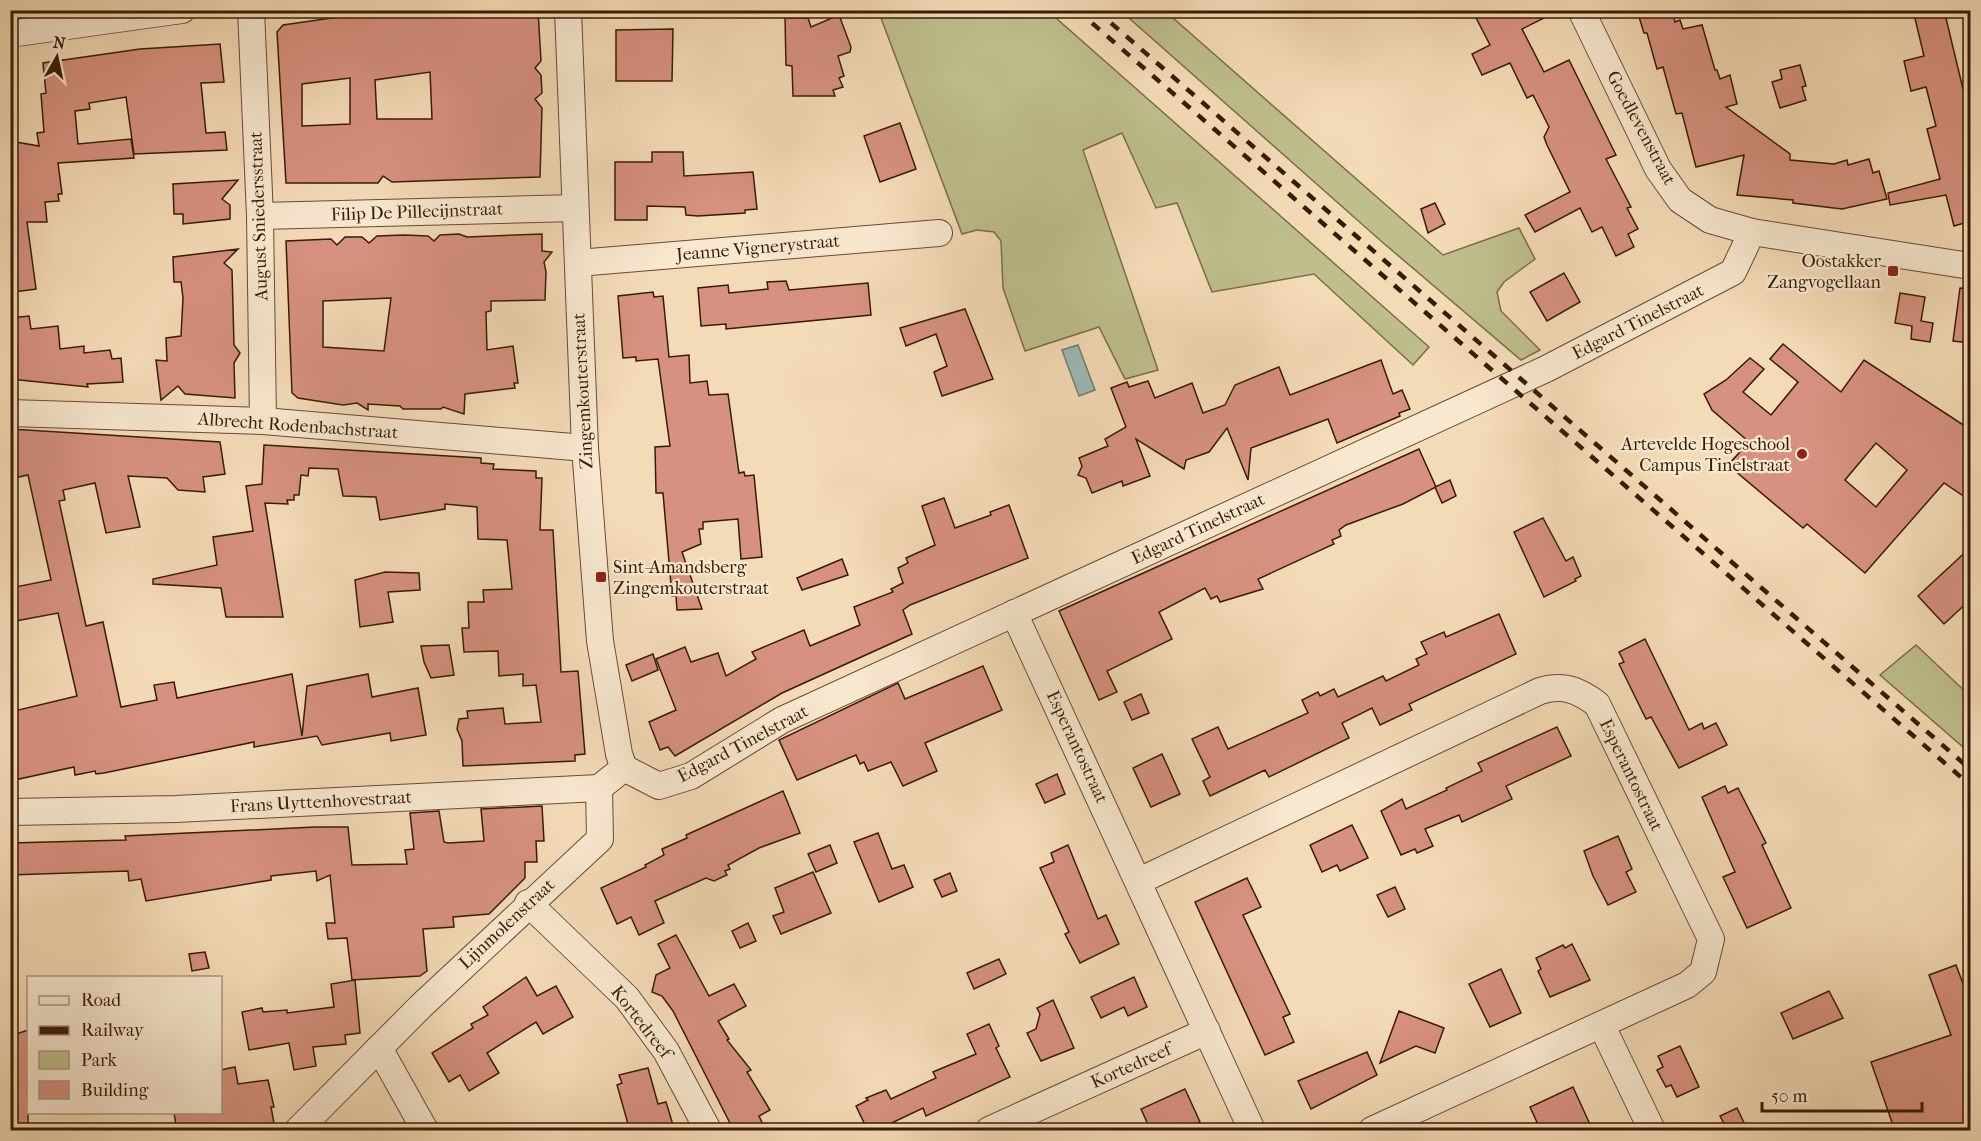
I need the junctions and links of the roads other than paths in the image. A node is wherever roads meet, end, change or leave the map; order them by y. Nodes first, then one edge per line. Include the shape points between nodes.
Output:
1 (182, 10) edge
2 (251, 10) edge
3 (568, 10) edge
4 (1581, 10) edge
5 (10, 34) edge
6 (575, 208) junction
7 (260, 216) junction
8 (1752, 232) junction
9 (939, 233) dead end
10 (578, 263) junction
11 (1971, 266) edge
12 (10, 413) edge
13 (263, 421) junction
14 (585, 448) junction
15 (1014, 613) junction
16 (624, 768) junction
17 (599, 788) junction
18 (10, 812) edge
19 (1139, 881) junction
20 (528, 903) junction
21 (1602, 1026) junction
22 (1207, 1031) junction
23 (379, 1048) junction
24 (298, 1131) edge
25 (425, 1131) edge
26 (708, 1131) edge
27 (989, 1131) edge
28 (1252, 1131) edge
29 (1372, 1131) edge
30 (1652, 1131) edge

1 - 5 street
2 - 7 street, August Sniedersstraat
3 - 6 street, Zingemkouterstraat
4 - 8 street, Goedlevenstraat via 1658,169 1680,200 1710,220
6 - 7 street, Filip De Pillecijnstraat
6 - 10 street, Zingemkouterstraat
7 - 13 street, August Sniedersstraat
8 - 11 street, Goedlevenstraat
8 - 15 street, Edgard Tinelstraat via 1733,272 1546,369
9 - 10 street, Jeanne Vignerystraat
10 - 14 street, Zingemkouterstraat
12 - 13 street, Albrecht Rodenbachstraat
13 - 14 street, Albrecht Rodenbachstraat
14 - 16 street, Zingemkouterstraat via 600,641
15 - 16 street, Edgard Tinelstraat via 782,720 691,776 660,786
15 - 19 street, Esperantostraat
16 - 17 street
17 - 18 street, Frans Uyttenhovestraat via 176,809
17 - 20 street, Lijnmolenstraat via 600,839
19 - 21 street, Esperantostraat via 1540,691 1551,687 1571,689 1597,704 1710,939 1703,972 1687,985
19 - 22 street, Esperantostraat
20 - 23 street, Lijnmolenstraat
20 - 26 street, Kortedreef via 627,998 666,1051
21 - 29 street, Esperantostraat
21 - 30 street
22 - 27 street, Kortedreef
22 - 28 street, Esperantostraat
23 - 24 street, Lijnmolenstraat
23 - 25 street

